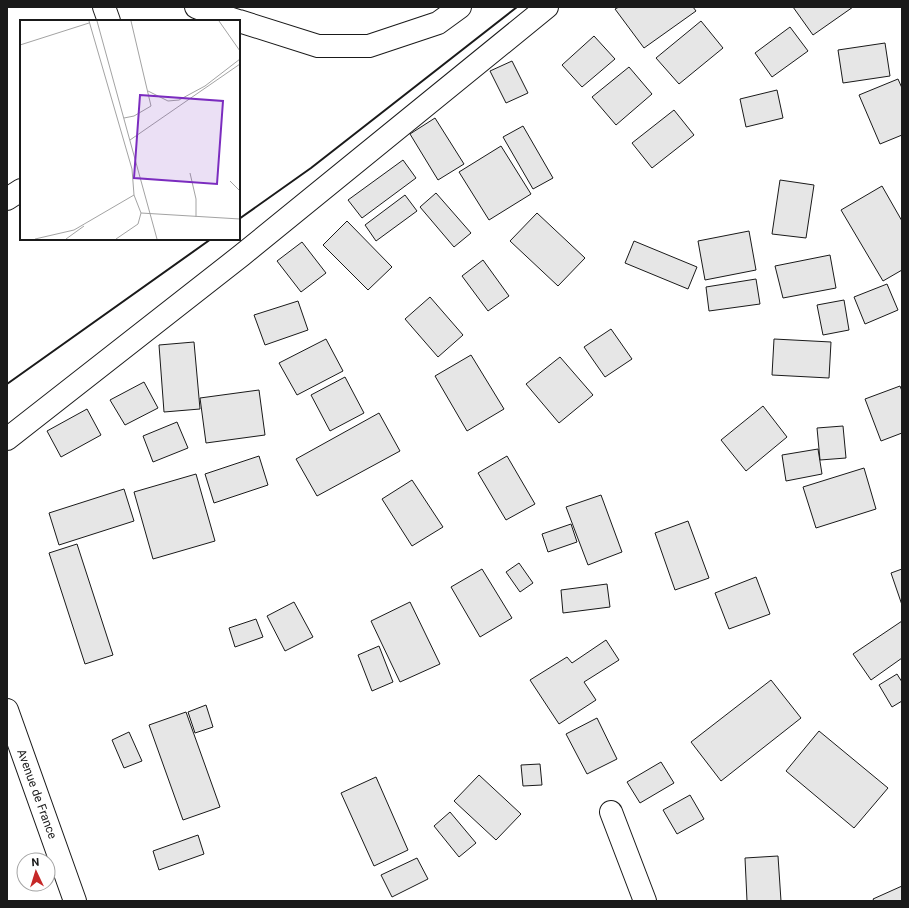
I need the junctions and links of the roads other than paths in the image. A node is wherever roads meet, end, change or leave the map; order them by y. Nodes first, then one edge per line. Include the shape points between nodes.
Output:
1 (104, 7) edge
2 (196, 7) edge
3 (460, 7) edge
4 (547, 7) edge
5 (109, 20) edge
6 (236, 20) edge
7 (240, 21) edge
8 (20, 191) edge
9 (7, 200) edge
10 (7, 440) edge
11 (7, 710) edge
12 (611, 812) dead end
13 (75, 901) edge
14 (645, 901) edge

1 - 5 street
2 - 6 street
3 - 7 street via 438,23 369,46 318,46
4 - 10 street via 242,255
8 - 9 street
11 - 13 street, Avenue de France
12 - 14 street

